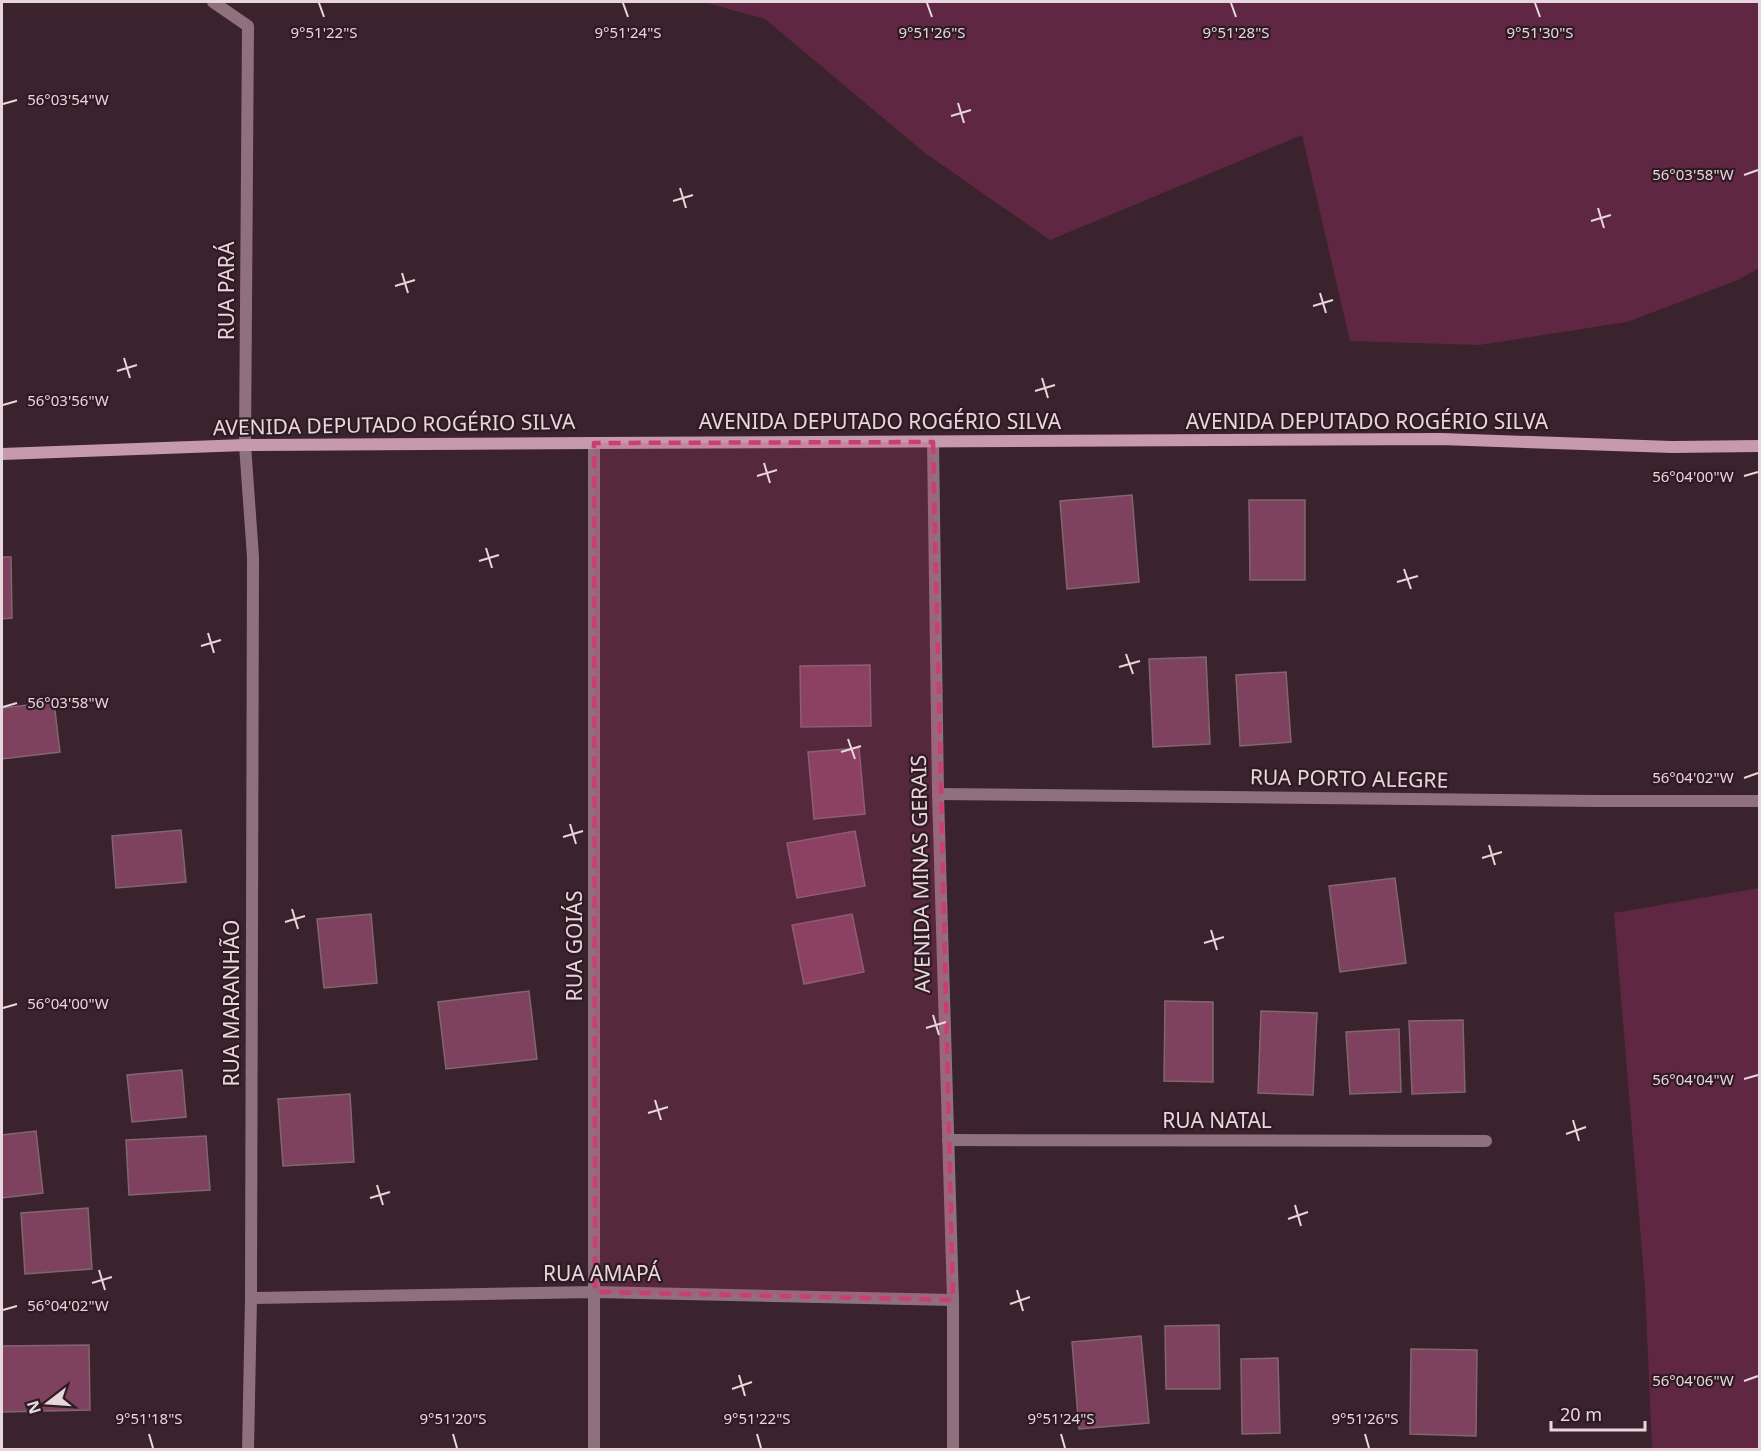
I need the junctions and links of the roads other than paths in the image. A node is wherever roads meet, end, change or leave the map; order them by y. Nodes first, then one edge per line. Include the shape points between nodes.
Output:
1 (213, 2) edge
2 (933, 442) junction
3 (594, 443) junction
4 (245, 444) junction
5 (1760, 446) edge
6 (2, 454) edge
7 (253, 557) joint
8 (938, 794) junction
9 (1760, 801) edge
10 (948, 1140) junction
11 (1486, 1141) dead end
12 (595, 1292) junction
13 (251, 1298) junction
14 (953, 1300) junction
15 (248, 1449) edge
16 (594, 1449) edge
17 (953, 1449) edge

1 - 4 street, RUA PARÁ via 248,26
2 - 3 main road, AVENIDA DEPUTADO ROGÉRIO SILVA
2 - 5 main road, AVENIDA DEPUTADO ROGÉRIO SILVA via 1441,439
2 - 8 street, AVENIDA MINAS GERAIS
3 - 4 main road, AVENIDA DEPUTADO ROGÉRIO SILVA
3 - 12 street, RUA GOIÁS
4 - 6 main road, AVENIDA DEPUTADO ROGÉRIO SILVA
4 - 7 street, RUA PARÁ
7 - 13 street, RUA MARANHÃO
8 - 9 street, RUA PORTO ALEGRE
8 - 10 street, AVENIDA MINAS GERAIS
10 - 11 street, RUA NATAL
10 - 14 street, AVENIDA MINAS GERAIS
12 - 13 street, RUA AMAPÁ
12 - 14 street, RUA AMAPÁ
12 - 16 street, RUA GOIÁS
13 - 15 street, RUA MARANHÃO
14 - 17 street, AVENIDA MINAS GERAIS

